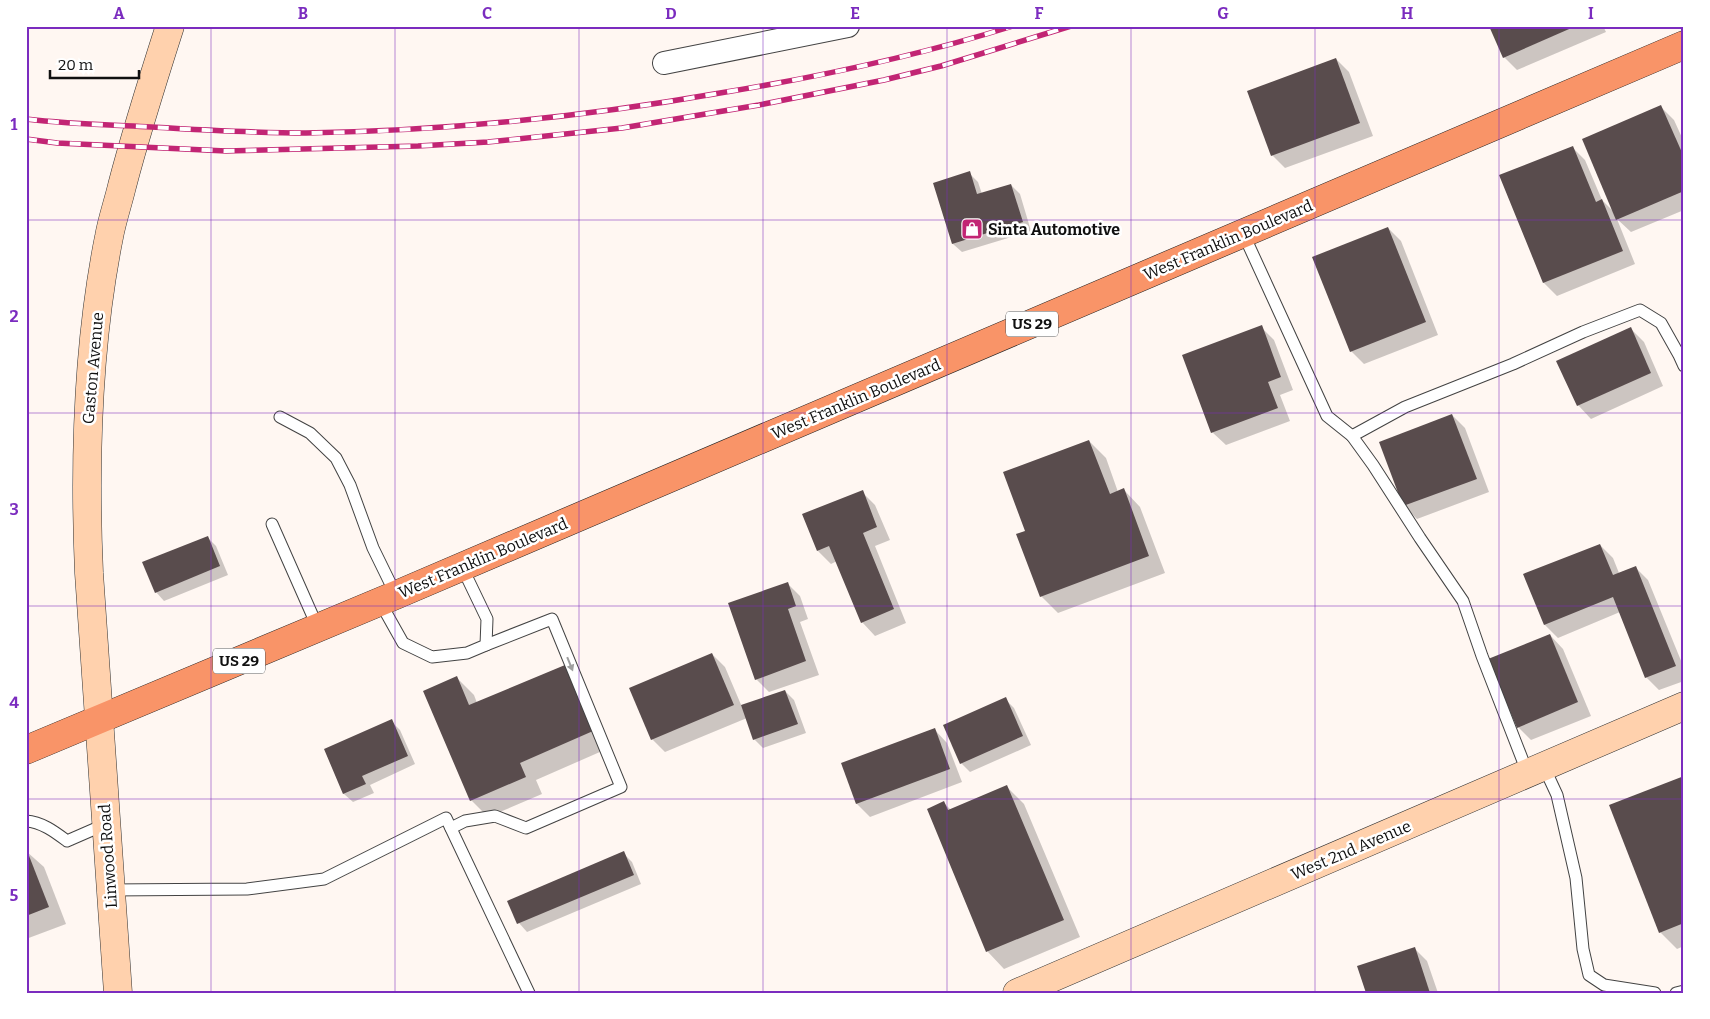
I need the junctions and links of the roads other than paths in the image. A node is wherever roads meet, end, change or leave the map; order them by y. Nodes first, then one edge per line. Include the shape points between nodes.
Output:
1 (170, 26) edge
2 (848, 26) edge
3 (1684, 45) edge
4 (664, 63) dead end
5 (1243, 233) junction
6 (1684, 366) edge
7 (280, 416) dead end
8 (1352, 436) junction
9 (272, 524) dead end
10 (462, 567) junction
11 (388, 599) junction
12 (318, 628) junction
13 (486, 645) junction
14 (1684, 706) edge
15 (98, 719) junction
16 (26, 750) edge
17 (1536, 770) junction
18 (26, 821) edge
19 (106, 824) junction
20 (451, 828) junction
21 (109, 890) junction
22 (1684, 991) edge
23 (118, 993) edge
24 (529, 993) edge
25 (1017, 993) edge
26 (1654, 993) edge
27 (1676, 993) edge

1 - 15 main road, Gaston Avenue via 109,235 99,299 88,428 86,505
2 - 4 street
3 - 5 main road, West Franklin Boulevard / US 29
5 - 8 lane via 1327,416
5 - 10 main road, West Franklin Boulevard / US 29
6 - 8 lane via 1661,323 1640,310 1454,386
7 - 11 lane via 310,433 336,458 374,548
8 - 17 lane via 1463,601 1482,656
9 - 12 lane
10 - 11 main road, West Franklin Boulevard / US 29
10 - 13 lane via 487,619
11 - 12 main road, West Franklin Boulevard / US 29
11 - 13 lane via 403,643 432,657 467,653
12 - 15 main road, West Franklin Boulevard / US 29
13 -> 20 lane via 552,619 621,787 526,828 495,816 465,821
14 - 17 main road, West 2nd Avenue
15 - 16 main road, West Franklin Boulevard / US 29
15 - 19 main road, Linwood Road
17 - 25 main road, West 2nd Avenue
17 - 26 lane via 1557,795 1576,878 1589,975 1604,985
18 - 19 lane via 34,821 67,841
19 - 21 main road, Linwood Road
20 - 21 lane via 446,818 324,879 247,889
20 - 24 lane
21 - 23 main road, Linwood Road
22 - 27 lane

